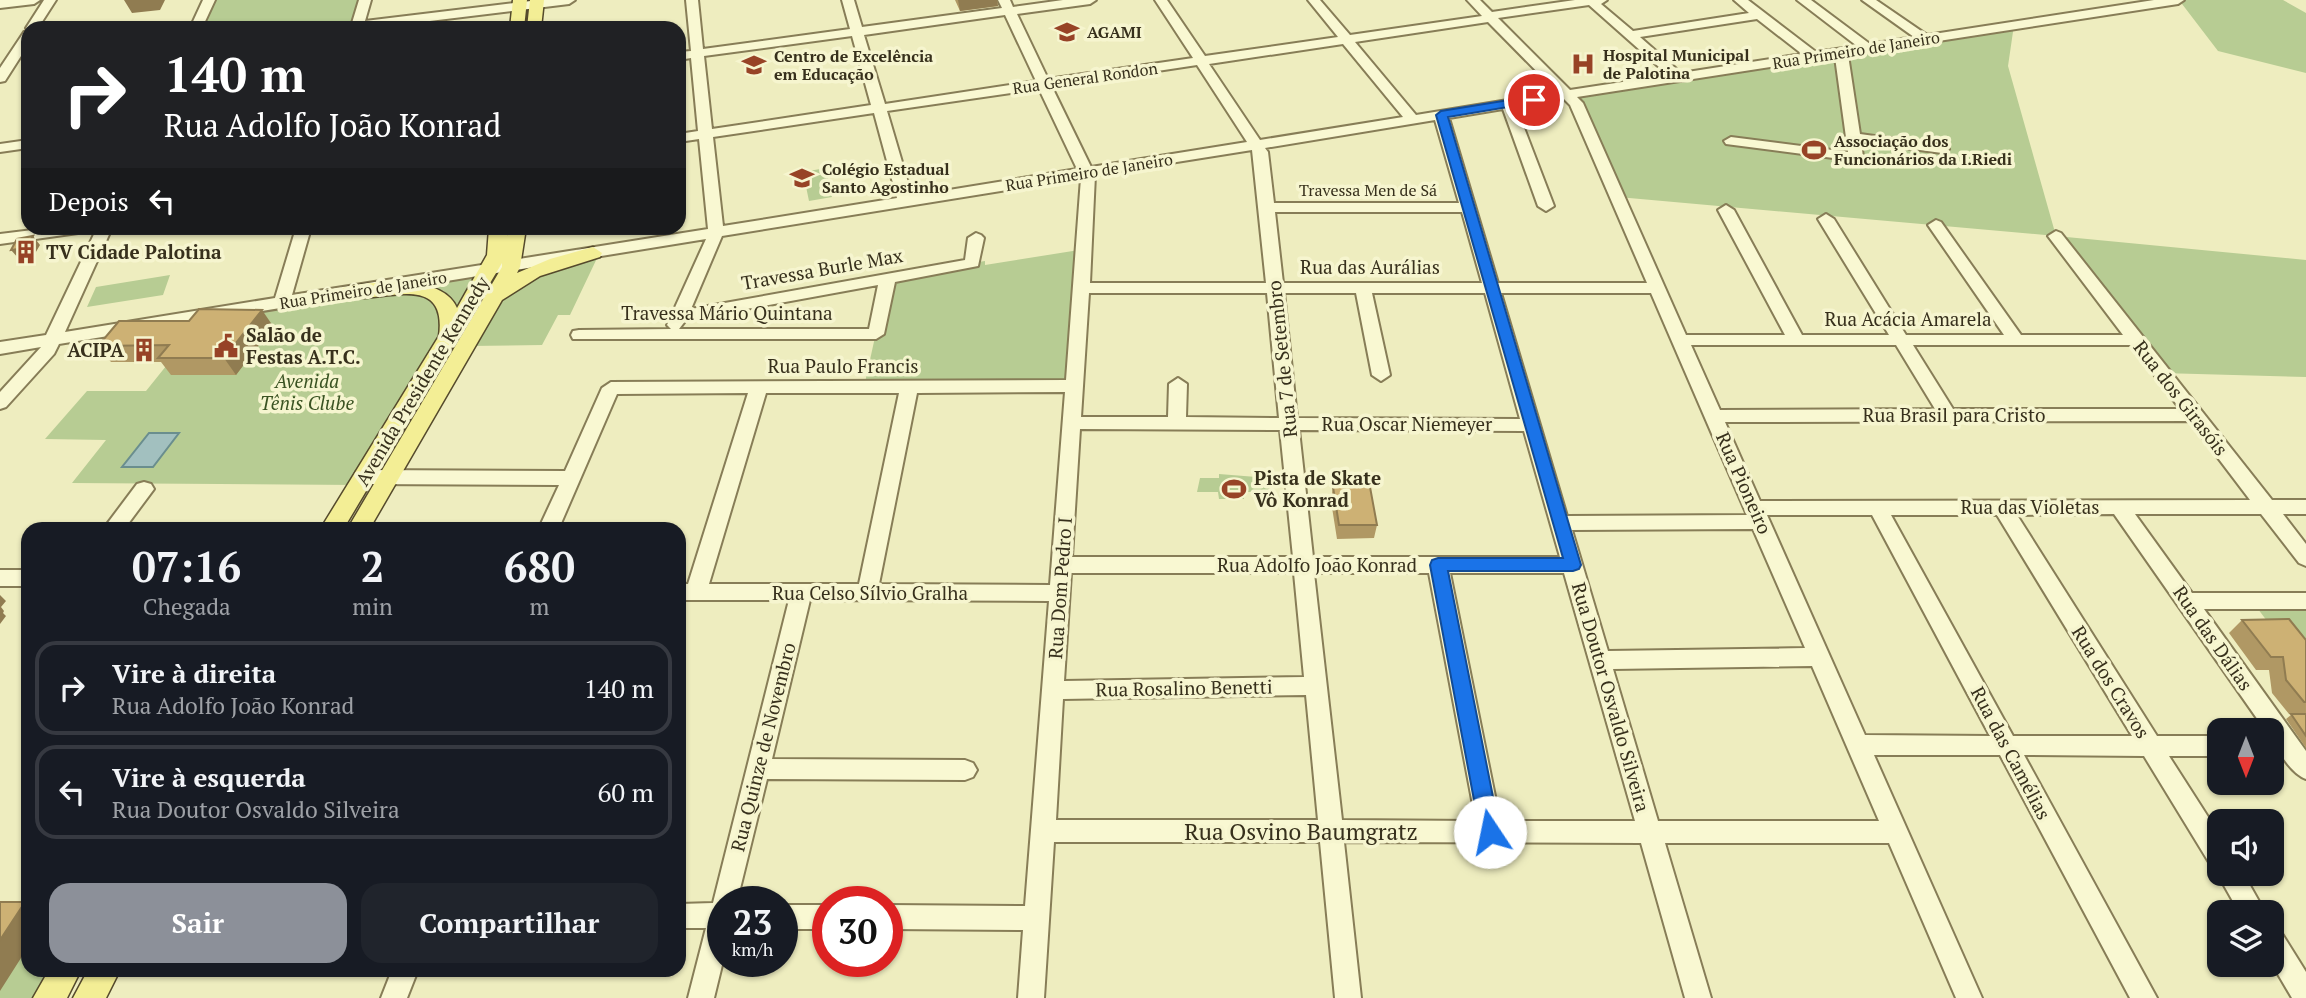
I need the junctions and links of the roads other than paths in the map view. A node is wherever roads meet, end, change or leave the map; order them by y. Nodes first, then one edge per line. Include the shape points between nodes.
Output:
1 (34, 0) edge
2 (50, 0) edge
3 (209, 0) edge
4 (365, 0) edge
5 (569, 0) edge
6 (692, 0) edge
7 (848, 0) edge
8 (1090, 0) edge
9 (1161, 0) edge
10 (1314, 0) edge
11 (1473, 0) edge
12 (1740, 0) edge
13 (1803, 0) edge
14 (1868, 0) edge
15 (2178, 0) edge
16 (1596, 1) edge
17 (536, 2) edge
18 (520, 3) edge
19 (1550, 3) edge
20 (0, 4) edge
21 (1006, 6) edge
22 (1760, 15) junction
23 (1490, 17) junction
24 (36, 21) edge
25 (199, 21) edge
26 (360, 21) edge
27 (398, 21) edge
28 (518, 21) edge
29 (535, 21) edge
30 (858, 32) junction
31 (1629, 35) junction
32 (1346, 39) junction
33 (1925, 39) junction
34 (21, 45) edge
35 (1868, 48) junction
36 (1841, 52) junction
37 (697, 53) junction
38 (686, 55) edge
39 (1813, 56) junction
40 (1201, 61) junction
41 (21, 68) edge
42 (2, 72) edge
43 (1678, 77) junction
44 (1043, 84) junction
45 (1569, 94) junction
46 (1508, 104) junction
47 (880, 108) junction
48 (1441, 115) junction
49 (1412, 120) junction
50 (706, 134) junction
51 (686, 137) edge
52 (1853, 137) junction
53 (1731, 141) dead end
54 (21, 145) edge
55 (1256, 145) junction
56 (0, 148) edge
57 (1942, 149) dead end
58 (1088, 176) junction
59 (906, 202) junction
60 (1546, 206) dead end
61 (1266, 208) junction
62 (1469, 208) junction
63 (1726, 210) dead end
64 (1826, 219) dead end
65 (1936, 225) dead end
66 (716, 233) junction
67 (28, 235) edge
68 (101, 235) edge
69 (301, 235) edge
70 (497, 235) edge
71 (514, 235) edge
72 (2056, 236) dead end
73 (976, 238) dead end
74 (0, 239) edge
75 (593, 253) junction
76 (500, 268) junction
77 (888, 278) junction
78 (1082, 288) junction
79 (1275, 288) junction
80 (1363, 288) junction
81 (1493, 288) junction
82 (1658, 288) junction
83 (347, 293) junction
84 (282, 303) junction
85 (679, 316) junction
86 (472, 333) junction
87 (579, 335) dead end
88 (671, 335) junction
89 (53, 340) junction
90 (1681, 340) junction
91 (1796, 340) junction
92 (1901, 340) junction
93 (2016, 340) junction
94 (2136, 340) junction
95 (448, 341) junction
96 (0, 348) edge
97 (1381, 375) dead end
98 (1178, 384) dead end
99 (1074, 386) junction
100 (759, 387) junction
101 (909, 387) junction
102 (611, 388) joint
103 (0, 403) edge
104 (2194, 415) junction
105 (1714, 416) junction
106 (1948, 416) junction
107 (1072, 423) junction
108 (1177, 423) junction
109 (1289, 424) junction
110 (1531, 425) junction
111 (363, 477) junction
112 (388, 478) junction
113 (571, 478) junction
114 (144, 489) dead end
115 (2002, 507) junction
116 (2119, 507) junction
117 (2266, 507) junction
118 (2306, 507) edge
119 (1878, 508) junction
120 (1758, 515) junction
121 (119, 522) edge
122 (336, 522) edge
123 (362, 522) edge
124 (552, 522) edge
125 (1560, 523) junction
126 (2306, 558) edge
127 (1062, 565) junction
128 (1303, 565) junction
129 (1438, 565) junction
130 (1573, 565) junction
131 (0, 578) edge
132 (21, 578) edge
133 (687, 592) edge
134 (802, 593) junction
135 (867, 593) junction
136 (1060, 593) junction
137 (2186, 601) junction
138 (2306, 601) edge
139 (1820, 657) junction
140 (1600, 660) junction
141 (1315, 686) junction
142 (1053, 690) junction
143 (2263, 718) edge
144 (1858, 745) junction
145 (2007, 746) junction
146 (2150, 746) junction
147 (2207, 746) edge
148 (2284, 749) edge
149 (758, 769) junction
150 (2306, 769) edge
151 (965, 770) dead end
152 (1042, 831) junction
153 (1331, 832) junction
154 (1490, 832) junction
155 (1650, 832) junction
156 (1896, 832) junction
157 (2207, 837) edge
158 (729, 886) edge
159 (707, 913) edge
160 (686, 915) edge
161 (903, 917) edge
162 (1036, 918) junction
163 (2284, 960) edge
164 (707, 974) edge
165 (62, 977) edge
166 (101, 977) edge
167 (402, 977) edge
168 (2306, 996) edge
169 (49, 998) edge
170 (89, 998) edge
171 (394, 998) edge
172 (701, 998) edge
173 (1031, 998) edge
174 (1348, 998) edge
175 (1698, 998) edge
176 (1969, 998) edge
177 (2144, 998) edge

1 - 20 street
2 - 24 street
3 - 25 street
4 - 26 street
5 - 17 street
6 - 37 street
7 - 30 street
8 - 21 street
9 - 40 street, Rua 7 de Setembro
10 - 32 street
11 - 23 street, Rua Pioneiro
12 - 22 street
13 - 35 street
14 - 33 street
15 - 33 street, Rua Primeiro de Janeiro
16 - 19 street, Rua General Rondon
16 - 31 street
17 - 18 street
17 - 29 main road
18 - 27 street
18 - 28 main road
19 - 23 street, Rua General Rondon
21 - 30 street
21 - 44 street, Rua Dom Pedro I
22 - 31 street
22 - 39 street
23 - 32 street, Rua General Rondon
23 - 45 street, Rua Pioneiro
30 - 37 street
30 - 47 street
31 - 43 street
32 - 40 street, Rua General Rondon
32 - 49 street
33 - 35 street, Rua Primeiro de Janeiro
34 - 42 street
35 - 36 street, Rua Primeiro de Janeiro
36 - 39 street, Rua Primeiro de Janeiro
36 - 52 street
37 - 38 street
37 - 50 street
39 - 43 street, Rua Primeiro de Janeiro
40 - 44 street, Rua General Rondon
40 - 55 street, Rua 7 de Setembro
41 - 42 street
43 - 45 street, Rua Primeiro de Janeiro
44 - 47 street, Rua General Rondon
44 - 58 street, Rua Dom Pedro I
45 - 46 street, Rua Primeiro de Janeiro
45 - 82 street, Rua Pioneiro
46 - 48 street, Rua Primeiro de Janeiro
46 - 60 street
47 - 50 street, Rua General Rondon
47 - 59 street
48 - 49 street, Rua Primeiro de Janeiro
48 - 62 street, Rua Doutor Osvaldo Silveira
49 - 55 street, Rua Primeiro de Janeiro
50 - 51 street, Rua General Rondon
50 - 66 street
52 - 53 street via 1856,157
52 - 57 street
54 - 56 street
55 - 58 street, Rua Primeiro de Janeiro
55 - 61 street, Rua 7 de Setembro via 1261,152
58 - 59 street, Rua Primeiro de Janeiro
58 - 78 street, Rua Dom Pedro I
59 - 66 street, Rua Primeiro de Janeiro
61 - 62 street, Travessa Men de Sá
61 - 79 street, Rua 7 de Setembro
62 - 81 street, Rua Doutor Osvaldo Silveira
63 - 91 street
64 - 92 street
65 - 93 street
66 - 75 street, Rua Primeiro de Janeiro
66 - 85 street
67 - 74 street
68 - 89 street
69 - 84 street
70 - 76 main road, Avenida Presidente Kennedy
71 - 76 main road, Avenida Presidente Kennedy
72 - 94 street, Rua dos Girasóis
73 - 77 street, Travessa Burle Max via 972,263
75 - 76 street, Rua Primeiro de Janeiro
75 - 86 main road via 536,270 516,281 499,295
76 - 83 street, Rua Primeiro de Janeiro
76 - 86 main road, Avenida Presidente Kennedy
76 - 95 main road, Avenida Presidente Kennedy
77 - 85 street, Travessa Burle Max
77 - 88 street, Travessa Mário Quintana via 876,334
78 - 79 street, Rua das Aurálias
78 - 99 street, Rua Dom Pedro I
79 - 80 street, Rua das Aurálias
79 - 109 street, Rua 7 de Setembro
80 - 81 street, Rua das Aurálias
80 - 97 street
81 - 82 street, Rua das Aurálias
81 - 110 street, Rua Doutor Osvaldo Silveira
82 - 90 street, Rua Pioneiro
83 - 84 street, Rua Primeiro de Janeiro
83 - 95 main road via 401,288 433,294 446,301 452,312
84 - 89 street, Rua Primeiro de Janeiro
85 - 88 street
86 - 112 main road, Avenida Presidente Kennedy
87 - 88 street, Travessa Mário Quintana
89 - 96 street, Rua Primeiro de Janeiro
89 - 103 street
90 - 91 street, Rua Acácia Amarela
90 - 105 street, Rua Pioneiro
91 - 92 street, Rua Acácia Amarela
92 - 93 street, Rua Acácia Amarela
92 - 106 street
93 - 94 street, Rua Acácia Amarela
94 - 104 street, Rua dos Girasóis
95 - 111 main road, Avenida Presidente Kennedy
98 - 108 street
99 - 101 street, Rua Paulo Francis
99 - 107 street, Rua Dom Pedro I
100 - 101 street, Rua Paulo Francis
100 - 102 street, Rua Paulo Francis
100 - 133 street
101 - 135 street
102 - 113 street
104 - 106 street, Rua Brasil para Cristo
104 - 117 street, Rua dos Girasóis
105 - 106 street, Rua Brasil para Cristo
105 - 120 street, Rua Pioneiro
107 - 108 street, Rua Oscar Niemeyer
107 - 127 street, Rua Dom Pedro I
108 - 109 street, Rua Oscar Niemeyer
109 - 110 street, Rua Oscar Niemeyer
109 - 128 street, Rua 7 de Setembro
110 - 125 street, Rua Doutor Osvaldo Silveira
111 - 112 street
111 - 122 main road, Avenida Presidente Kennedy
112 - 113 street
112 - 123 main road, Avenida Presidente Kennedy
113 - 124 street
114 - 121 street
115 - 116 street, Rua das Violetas
115 - 119 street, Rua das Violetas
115 - 146 street, Rua dos Cravos
116 - 117 street, Rua das Violetas
116 - 137 street, Rua das Dálias
117 - 118 street, Rua das Violetas
117 - 126 street, Rua dos Girasóis
119 - 120 street, Rua das Violetas
119 - 145 street, Rua das Camélias
120 - 125 street, Rua das Violetas
120 - 139 street, Rua Pioneiro
125 - 130 street, Rua Doutor Osvaldo Silveira
127 - 128 street, Rua Adolfo João Konrad
127 - 136 street, Rua Dom Pedro I
128 - 129 street, Rua Adolfo João Konrad
128 - 141 street, Rua 7 de Setembro
129 - 130 street, Rua Adolfo João Konrad
129 - 154 street
130 - 140 street, Rua Doutor Osvaldo Silveira
131 - 132 street
133 - 134 street, Rua Celso Sílvio Gralha
134 - 135 street, Rua Celso Sílvio Gralha
134 - 149 street, Rua Quinze de Novembro
135 - 136 street, Rua Celso Sílvio Gralha
136 - 142 street, Rua Dom Pedro I
137 - 138 street
137 - 143 street, Rua das Dálias
139 - 140 street
139 - 144 street, Rua Pioneiro
140 - 155 street, Rua Doutor Osvaldo Silveira
141 - 142 street, Rua Rosalino Benetti
141 - 153 street, Rua 7 de Setembro
142 - 152 street, Rua Dom Pedro I
144 - 145 street
144 - 156 street, Rua Pioneiro
145 - 146 street
145 - 177 street, Rua das Camélias
146 - 147 street
146 - 157 street, Rua dos Cravos
148 - 150 street, Rua das Dálias
149 - 151 street
149 - 158 street, Rua Quinze de Novembro
152 - 153 street, Rua Osvino Baumgratz
152 - 162 street, Rua Dom Pedro I
153 - 154 street, Rua Osvino Baumgratz
153 - 174 street, Rua 7 de Setembro
154 - 155 street, Rua Osvino Baumgratz
155 - 156 street, Rua Osvino Baumgratz
155 - 175 street, Rua Doutor Osvaldo Silveira
156 - 176 street, Rua Pioneiro
159 - 160 street
161 - 162 street
162 - 173 street, Rua Dom Pedro I
163 - 168 street
164 - 172 street, Rua Quinze de Novembro
165 - 169 main road
166 - 170 main road
167 - 171 street

